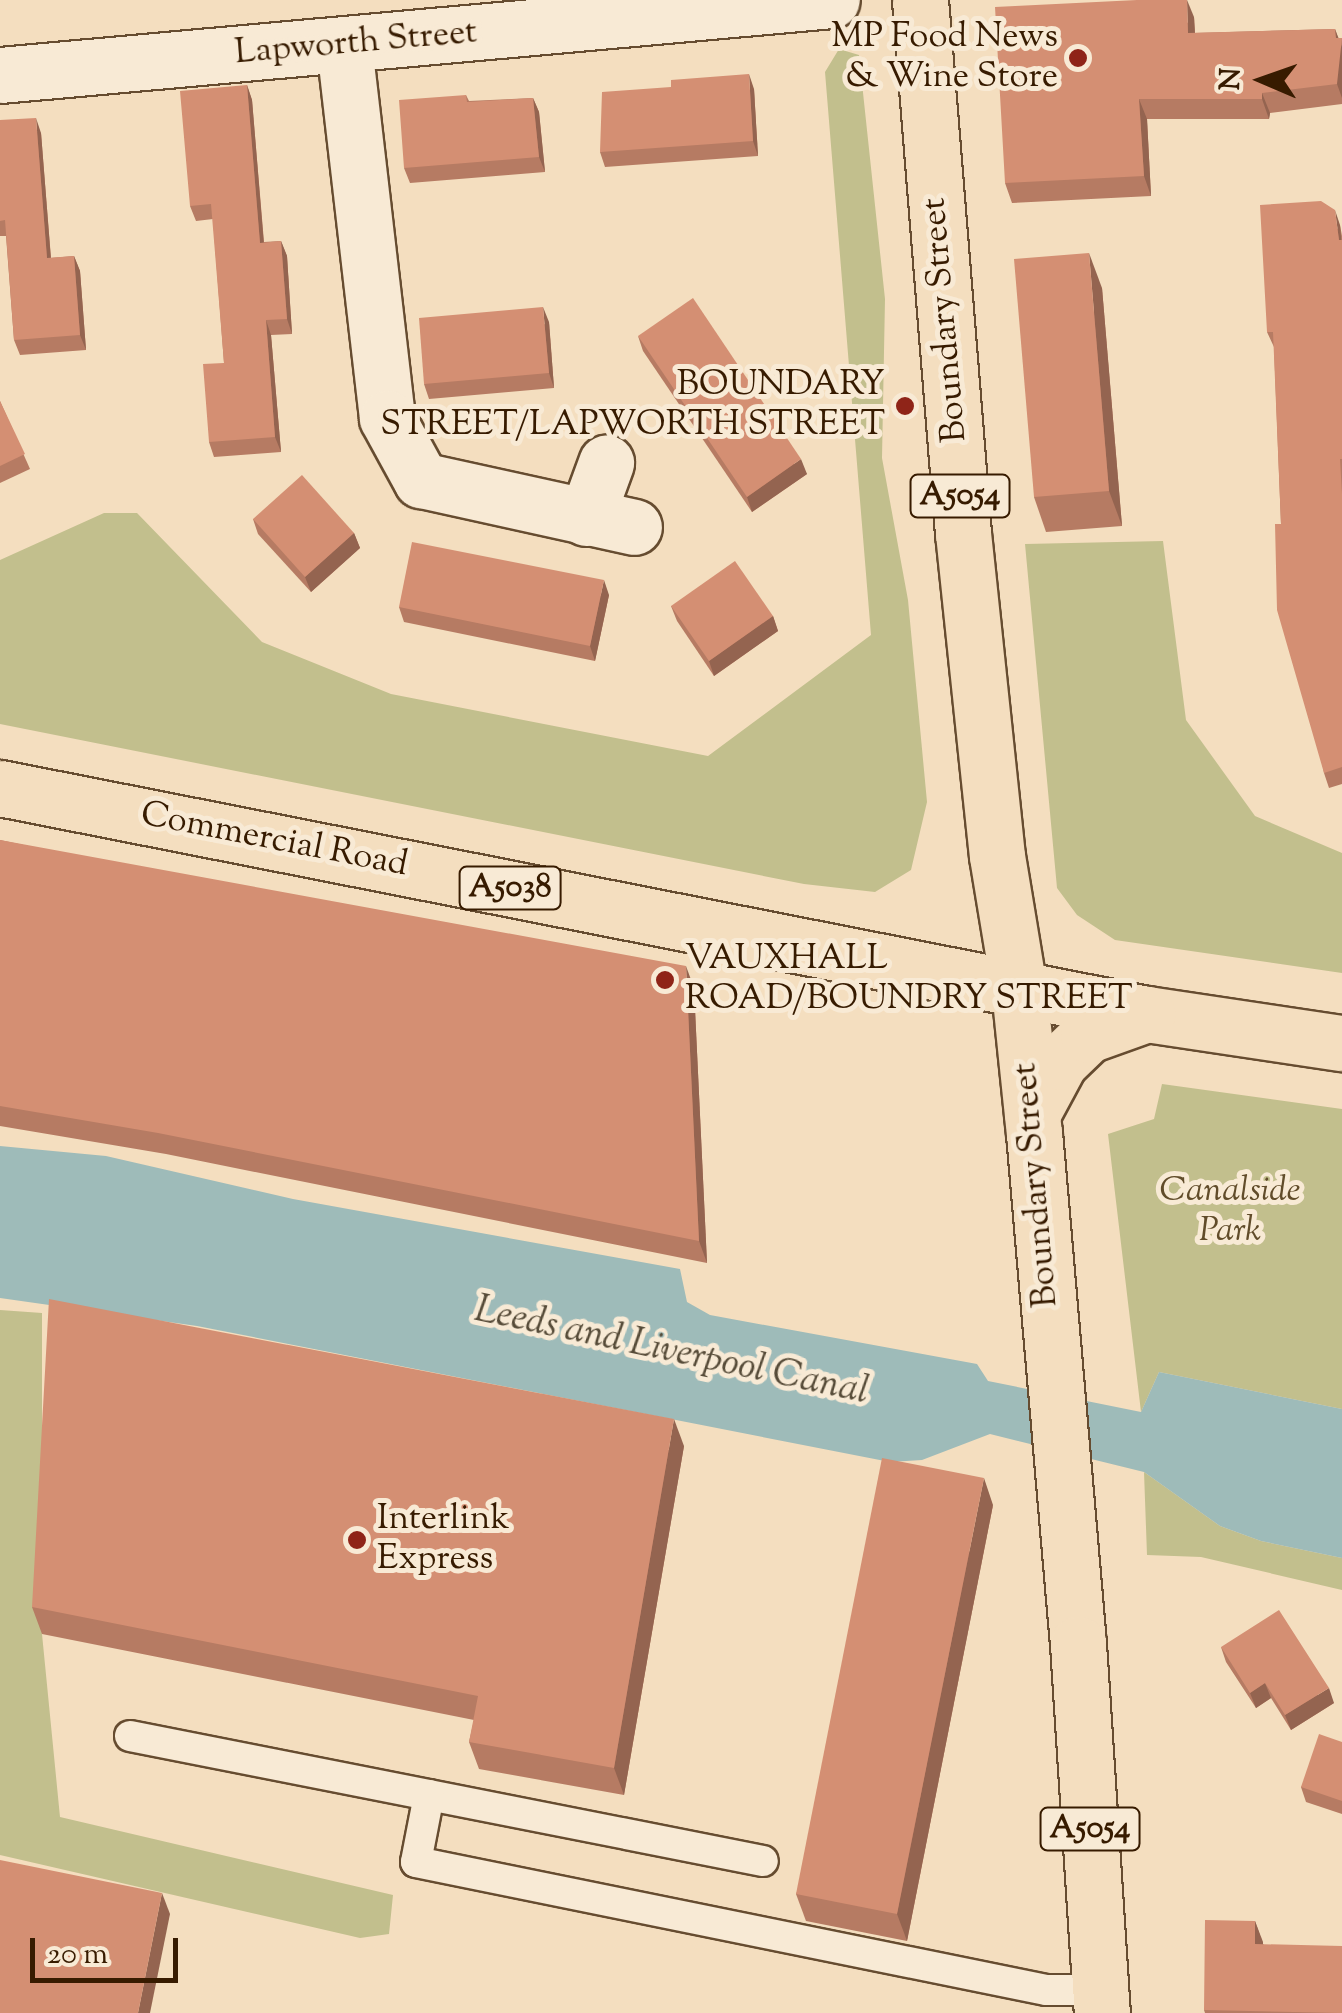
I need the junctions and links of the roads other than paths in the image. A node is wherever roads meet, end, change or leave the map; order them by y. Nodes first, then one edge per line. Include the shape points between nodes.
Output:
1 (832, 0) edge
2 (920, 0) edge
3 (344, 46) junction
4 (0, 76) edge
5 (606, 463) dead end
6 (0, 788) edge
7 (1019, 989) junction
8 (1147, 1014) junction
9 (1342, 1044) edge
10 (1032, 1114) junction
11 (130, 1736) dead end
12 (428, 1795) junction
13 (763, 1861) dead end
14 (1101, 2001) edge

1 - 3 street, Lapworth Street
2 - 7 main road, Boundary Street / A5054 via 963,533 996,856
3 - 4 street, Lapworth Street
3 - 5 street via 387,418 421,480 610,522
6 - 7 main road, Commercial Road / A5038
7 - 8 main road, A5038
7 - 10 main road, Boundary Street / A5054
8 - 9 main road, A5038
8 - 10 main road via 1088,1035 1060,1062
10 - 14 main road, Boundary Street / A5054
11 - 12 lane
12 - 13 lane
12 - 14 lane via 416,1862

